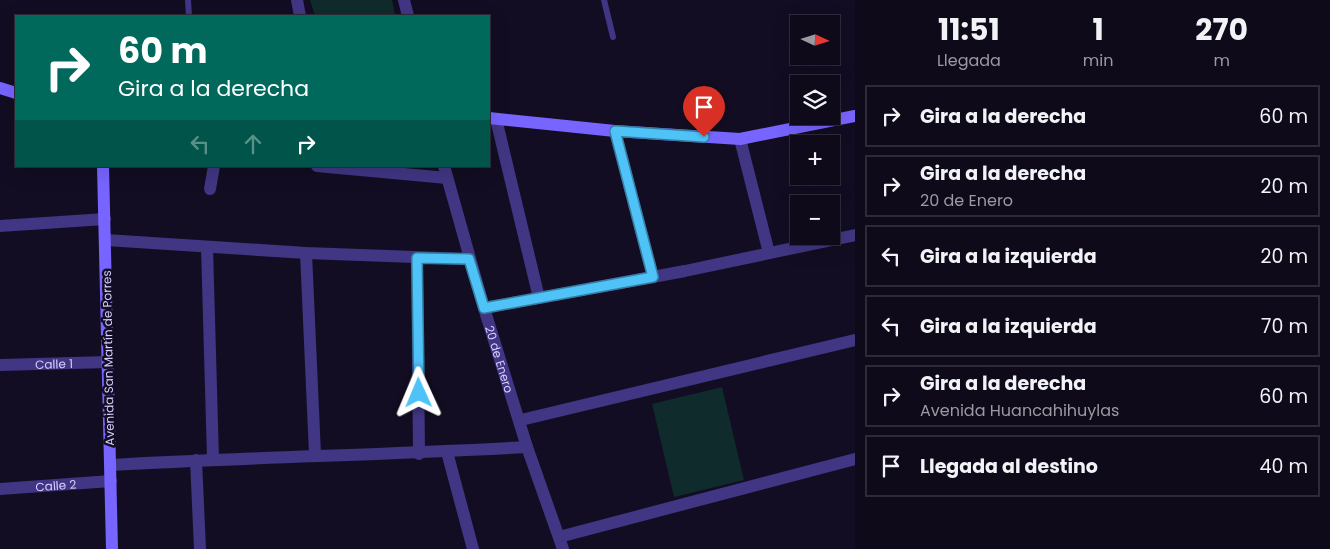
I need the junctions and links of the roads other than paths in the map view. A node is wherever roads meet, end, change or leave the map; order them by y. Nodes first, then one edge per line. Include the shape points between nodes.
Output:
1 (188, 0) edge
2 (297, 0) edge
3 (404, 0) edge
4 (604, 0) edge
5 (190, 15) edge
6 (300, 15) edge
7 (408, 15) edge
8 (613, 37) dead end
9 (0, 87) edge
10 (15, 94) edge
11 (855, 116) edge
12 (493, 119) edge
13 (615, 131) junction
14 (740, 139) junction
15 (104, 167) edge
16 (214, 167) edge
17 (338, 167) edge
18 (446, 172) edge
19 (210, 189) dead end
20 (105, 219) junction
21 (0, 226) edge
22 (855, 235) edge
23 (106, 240) junction
24 (207, 247) junction
25 (306, 253) junction
26 (768, 253) junction
27 (417, 258) junction
28 (469, 259) junction
29 (653, 277) junction
30 (539, 298) junction
31 (484, 308) junction
32 (855, 340) edge
33 (108, 362) junction
34 (0, 365) edge
35 (521, 420) junction
36 (527, 447) junction
37 (448, 452) junction
38 (315, 454) junction
39 (419, 454) junction
40 (213, 459) junction
41 (855, 459) edge
42 (196, 460) junction
43 (111, 465) junction
44 (111, 481) junction
45 (0, 489) edge
46 (561, 543) edge
47 (112, 549) edge
48 (200, 549) edge
49 (473, 549) edge

1 - 5 lane
2 - 6 street
3 - 7 street
4 - 8 lane
9 - 10 street
11 - 14 street
12 - 13 street
12 - 30 street
13 - 14 street
13 - 29 street
14 - 26 street
15 - 20 street, Avenida San Martín de Porres
16 - 19 street
17 - 18 street
18 - 28 street, 20 de Enero
20 - 21 street
20 - 23 street, Avenida San Martín de Porres
22 - 26 street
23 - 24 street
23 - 33 street, Avenida San Martín de Porres
24 - 25 street
24 - 40 street
25 - 27 street
25 - 38 street
26 - 29 street
27 - 28 street
27 - 39 street
28 - 31 street, 20 de Enero
29 - 30 street
30 - 31 street
31 - 35 street, 20 de Enero
32 - 35 street
33 - 34 street, Calle 1
33 - 43 street, Avenida San Martín de Porres
35 - 36 street, 20 de Enero
36 - 37 street
36 - 46 street, 20 de Enero
37 - 39 street
37 - 49 street
38 - 39 street
38 - 40 street
40 - 42 street
41 - 46 street
42 - 43 street
42 - 48 street
43 - 44 street, Avenida San Martín de Porres
44 - 45 street, Calle 2
44 - 47 street, Avenida San Martín de Porres

